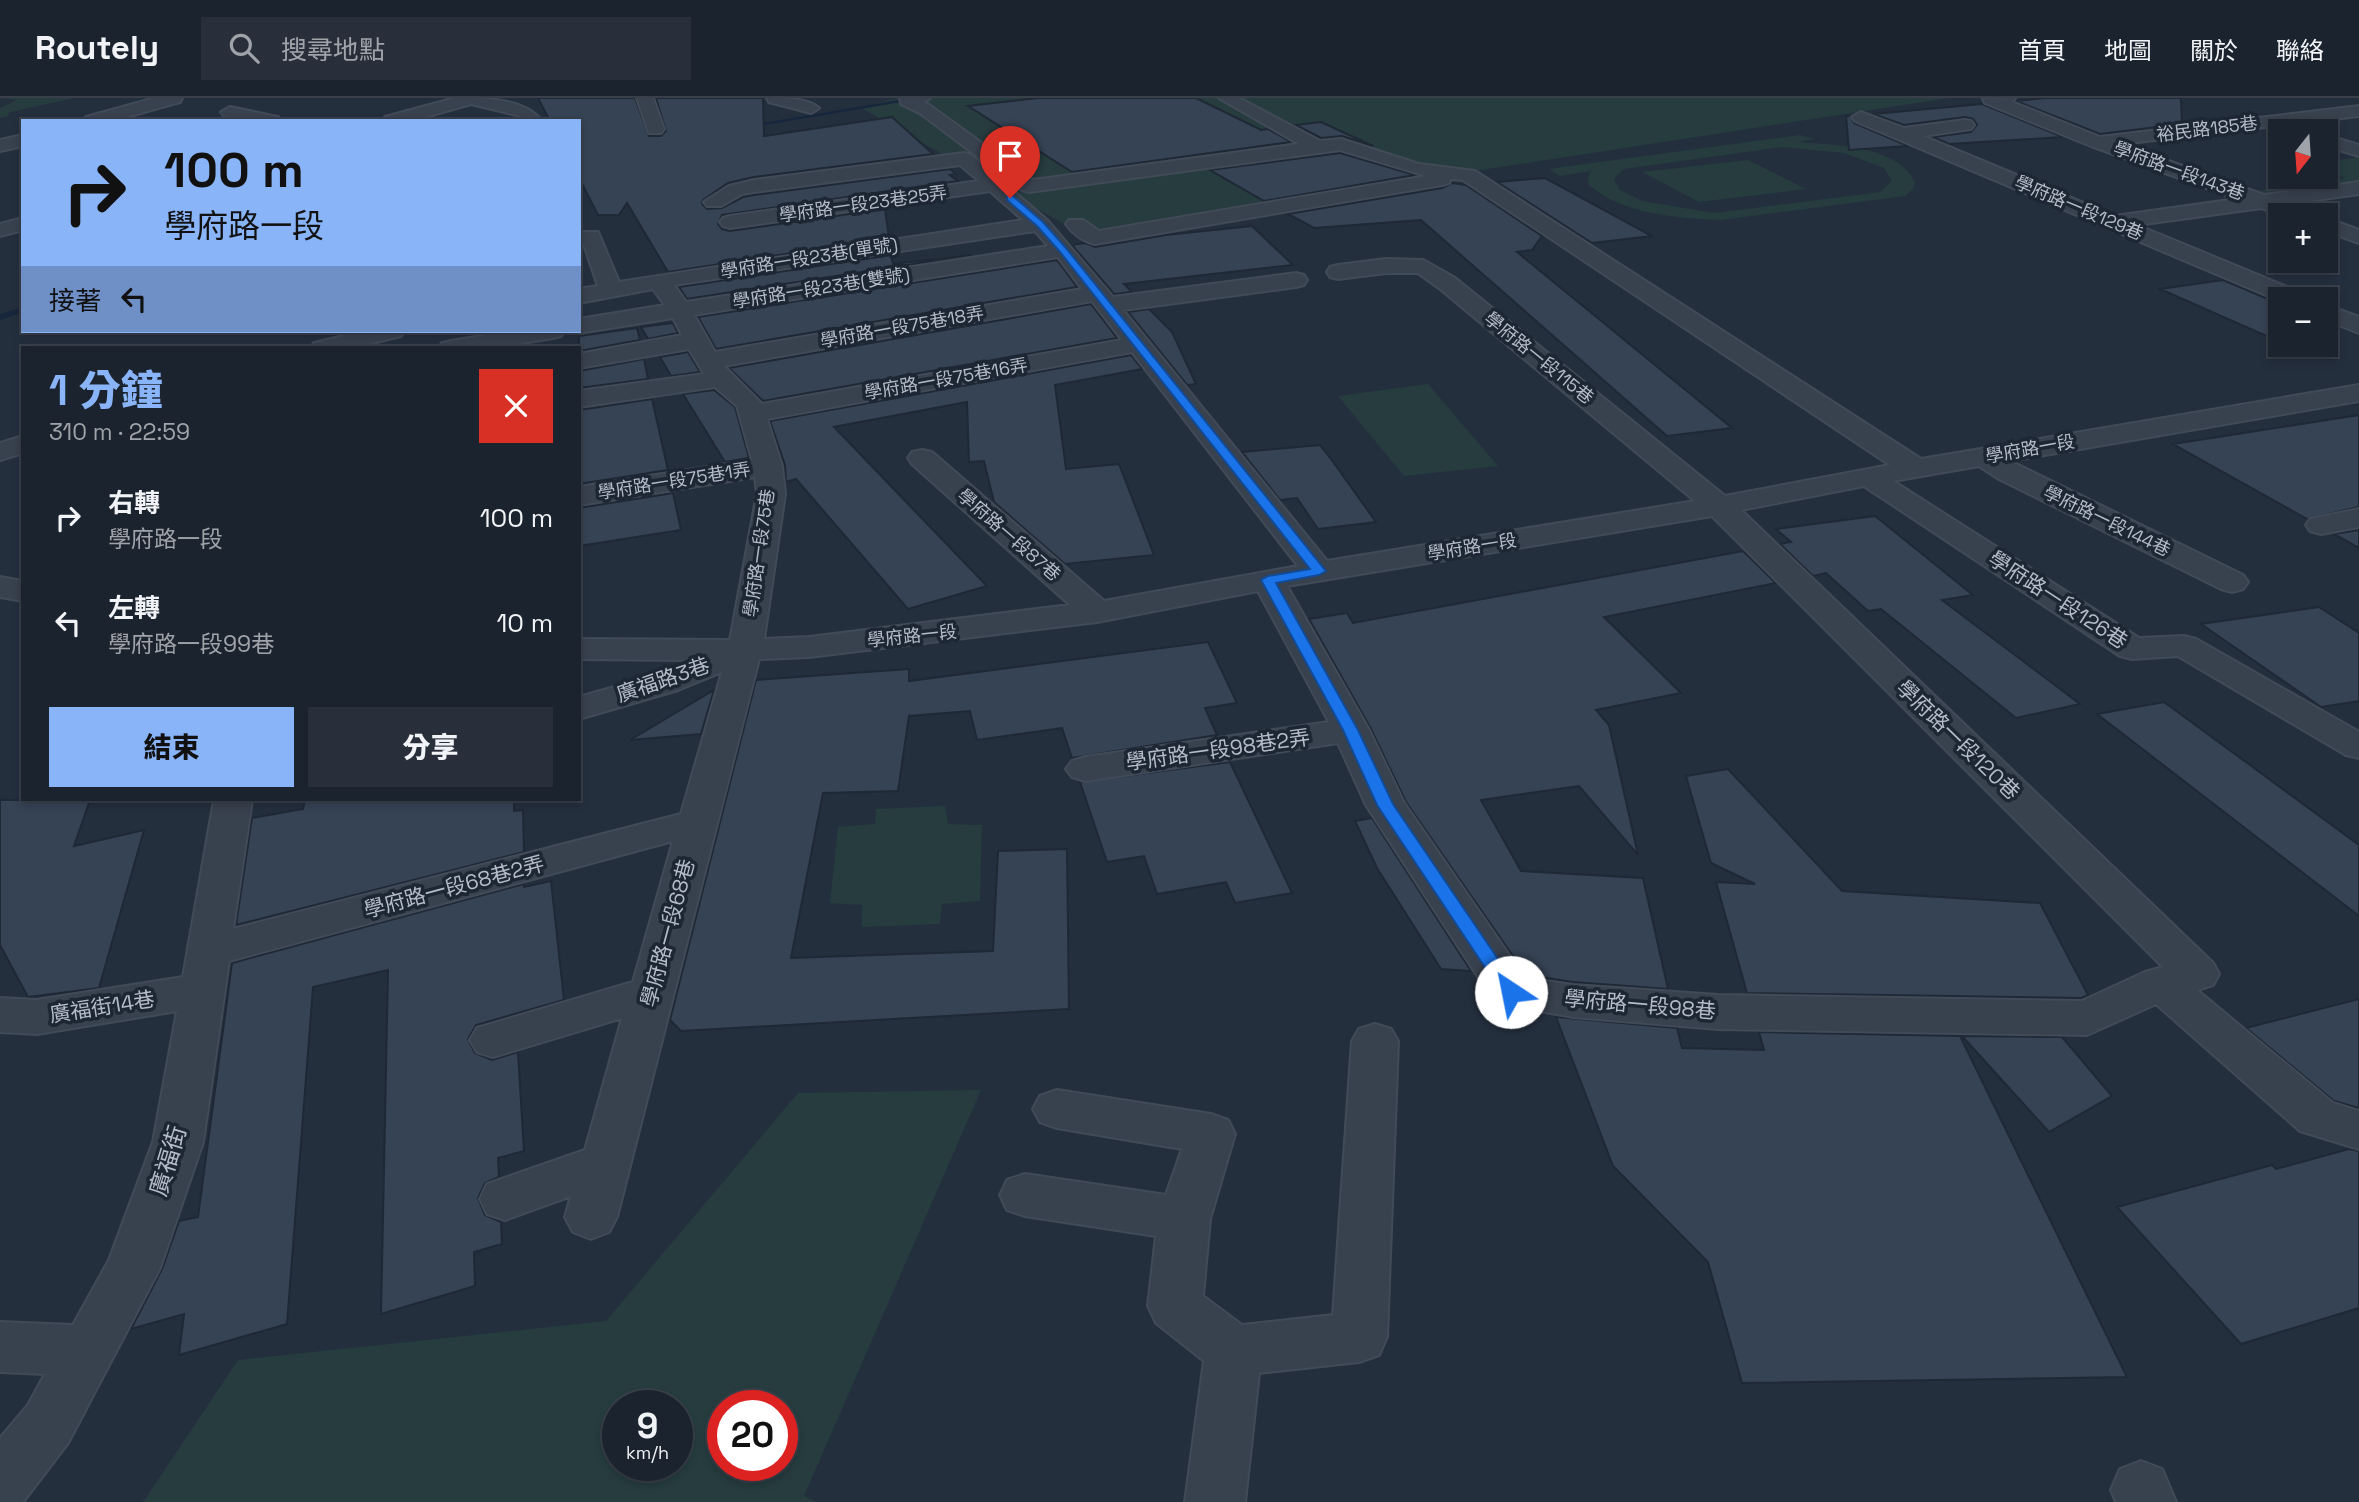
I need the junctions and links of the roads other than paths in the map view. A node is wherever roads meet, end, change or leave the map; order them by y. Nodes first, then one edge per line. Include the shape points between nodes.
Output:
1 (174, 98) edge
2 (645, 98) edge
3 (775, 98) edge
4 (922, 98) edge
5 (1227, 98) edge
6 (2007, 98) edge
7 (472, 99) edge
8 (2269, 102) dead end
9 (811, 108) dead end
10 (2359, 111) edge
11 (230, 112) dead end
12 (2316, 116) junction
13 (1861, 117) dead end
14 (99, 119) edge
15 (263, 119) edge
16 (398, 119) edge
17 (531, 119) edge
18 (2289, 119) edge
19 (2268, 121) edge
20 (1965, 125) dead end
21 (655, 129) dead end
22 (1902, 134) junction
23 (21, 141) edge
24 (2097, 142) junction
25 (2338, 144) edge
26 (1317, 147) junction
27 (0, 148) edge
28 (2359, 151) edge
29 (21, 154) edge
30 (1997, 154) dead end
31 (1960, 159) junction
32 (1468, 175) junction
33 (995, 185) junction
34 (700, 186) dead end
35 (2359, 188) edge
36 (2264, 201) junction
37 (714, 202) junction
38 (2269, 203) edge
39 (730, 222) junction
40 (2112, 222) junction
41 (1040, 224) junction
42 (1076, 224) dead end
43 (21, 225) edge
44 (2338, 229) edge
45 (0, 230) edge
46 (592, 236) dead end
47 (2359, 237) edge
48 (1063, 250) junction
49 (764, 265) junction
50 (1338, 272) dead end
51 (1296, 280) dead end
52 (659, 281) junction
53 (2268, 287) edge
54 (611, 290) junction
55 (581, 296) edge
56 (1102, 299) junction
57 (680, 310) junction
58 (2338, 317) edge
59 (581, 326) edge
60 (2359, 326) edge
61 (385, 333) edge
62 (545, 333) edge
63 (504, 344) edge
64 (1138, 344) junction
65 (331, 346) edge
66 (477, 346) edge
67 (581, 360) edge
68 (708, 360) junction
69 (2359, 393) edge
70 (581, 398) edge
71 (753, 414) junction
72 (21, 445) edge
73 (0, 452) edge
74 (1984, 457) junction
75 (922, 458) dead end
76 (768, 466) junction
77 (1916, 469) junction
78 (1875, 482) dead end
79 (581, 496) edge
80 (1719, 506) junction
81 (2359, 518) edge
82 (2321, 525) dead end
83 (1319, 571) junction
84 (1268, 580) junction
85 (2232, 582) dead end
86 (0, 587) edge
87 (21, 591) edge
88 (1097, 612) junction
89 (581, 649) edge
90 (745, 650) junction
91 (581, 707) edge
92 (1351, 730) junction
93 (2359, 747) edge
94 (1085, 769) dead end
95 (242, 802) edge
96 (698, 822) junction
97 (206, 971) junction
98 (2179, 979) junction
99 (651, 993) junction
100 (0, 1015) edge
101 (493, 1040) dead end
102 (1375, 1041) dead end
103 (1057, 1109) dead end
104 (2359, 1130) edge
105 (605, 1163) junction
106 (1025, 1195) dead end
107 (505, 1199) dead end
108 (591, 1217) dead end
109 (1184, 1219) junction
110 (0, 1347) edge
111 (88, 1351) junction
112 (1233, 1351) junction
113 (0, 1484) edge
114 (1215, 1502) edge

1 - 14 street
2 - 21 street
3 - 9 street
4 - 26 street via 907,100 1029,186
5 - 26 street
6 - 24 street, 學府路一段143巷 via 1991,99
7 - 16 street
7 - 17 street via 526,112
8 - 12 street
10 - 12 street, 裕民路185巷
11 - 15 street
12 - 18 street, 裕民路185巷
13 - 22 street, 學府路一段129巷
19 - 24 street, 裕民路185巷
20 - 22 street
22 - 31 street, 學府路一段129巷
23 - 27 street
24 - 36 street, 學府路一段143巷
25 - 28 street
26 - 32 street via 1340,144 1417,169
27 - 29 street
30 - 31 street
31 - 40 street, 學府路一段129巷
32 - 42 street via 1095,238
32 - 77 street
33 - 37 street, 學府路一段23巷25弄 via 964,159 754,186
33 - 39 street, 學府路一段23巷25弄
33 - 41 street
34 - 37 street
35 - 36 street
36 - 38 street, 學府路一段143巷
36 - 40 street
37 - 39 street
39 - 49 street
40 - 53 street, 學府路一段129巷
41 - 48 street
41 - 49 street, 學府路一段23巷(單號)
43 - 45 street
44 - 47 street
46 - 54 street
48 - 56 street
48 - 57 street, 學府路一段23巷(雙號)
49 - 52 street, 學府路一段23巷(單號)
50 - 80 street, 學府路一段115巷 via 1423,267
51 - 56 street, 學府路一段75巷18弄
52 - 54 street, 學府路一段23巷(單號)
52 - 57 street, 學府路一段75巷
54 - 55 street, 學府路一段23巷(單號)
56 - 64 street
56 - 68 street, 學府路一段75巷18弄
57 - 59 street, 學府路一段23巷(雙號)
57 - 68 street, 學府路一段75巷
58 - 60 street
61 - 65 street
62 - 63 street
63 - 66 street
64 - 71 street, 學府路一段75巷16弄
64 - 83 street
67 - 68 street
68 - 70 street
68 - 71 street, 學府路一段75巷 via 749,403
69 - 74 street, 學府路一段
71 - 76 street, 學府路一段75巷
72 - 73 street
74 - 77 street, 學府路一段
74 - 85 street, 學府路一段144巷
75 - 88 street, 學府路一段87巷
76 - 79 street, 學府路一段75巷1弄
76 - 90 street, 學府路一段75巷 via 771,494
77 - 80 street, 學府路一段
78 - 93 street, 學府路一段126巷 via 2132,649 2184,646
80 - 83 street, 學府路一段
80 - 98 street, 學府路一段120巷
81 - 82 street
83 - 84 street, 學府路一段
84 - 88 street, 學府路一段
84 - 92 street, 學府路一段98巷
86 - 87 street
88 - 90 street, 學府路一段 via 823,646
89 - 90 street, 學府路一段
90 - 91 street, 廣福路3巷 via 666,683
90 - 96 street, 學府路一段68巷
92 - 94 street, 學府路一段98巷2弄
92 - 98 street, 學府路一段98巷 via 1385,805 1511,992 1718,1012 2087,1018
95 - 97 street, 廣福街
96 - 97 street, 學府路一段68巷2弄
96 - 99 street, 學府路一段68巷
97 - 100 street, 廣福街14巷 via 37,1017
97 - 111 street, 廣福街 via 177,1142 133,1268
98 - 104 street via 2202,1021 2316,1117
99 - 101 street
99 - 105 street, 學府路一段68巷
102 - 112 street via 1359,1337
103 - 109 street via 1211,1135
105 - 107 street
105 - 108 street, 學府路一段68巷
106 - 109 street
109 - 112 street via 1175,1306
110 - 111 street
111 - 113 street, 廣福街 via 48,1424
112 - 114 street

